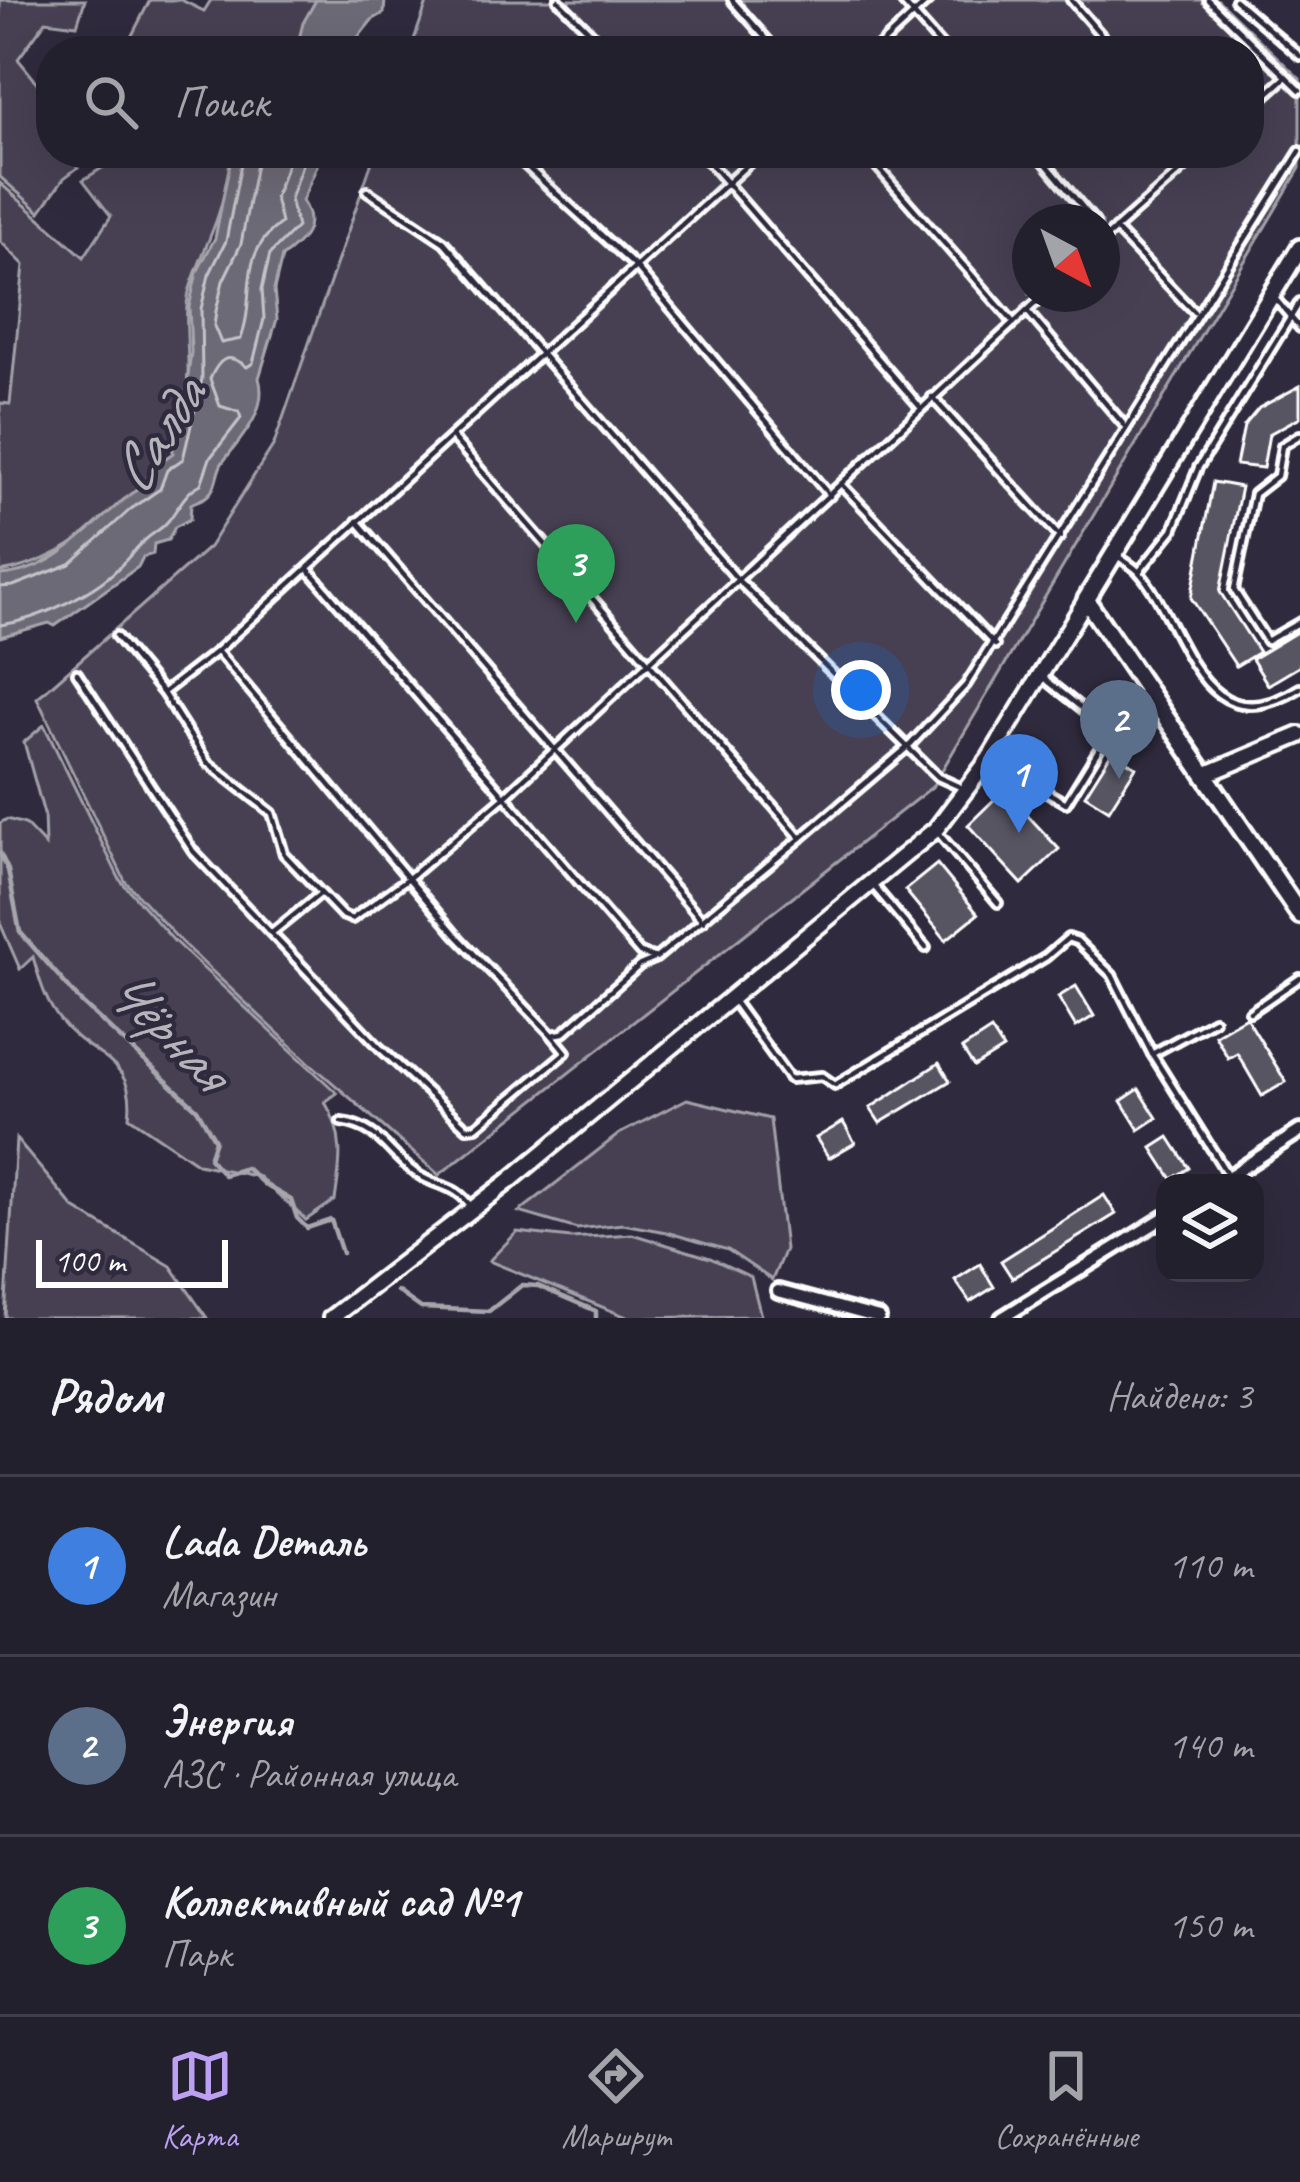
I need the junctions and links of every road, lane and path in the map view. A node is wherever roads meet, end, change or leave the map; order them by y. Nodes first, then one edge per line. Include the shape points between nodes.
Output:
1 (558, 0) edge
2 (732, 0) edge
3 (901, 0) edge
4 (929, 0) edge
5 (1071, 0) edge
6 (1208, 0) edge
7 (1235, 0) edge
8 (914, 15) junction
9 (594, 36) edge
10 (764, 36) edge
11 (891, 36) edge
12 (933, 36) edge
13 (1102, 36) edge
14 (1244, 36) edge
15 (1264, 55) edge
16 (1300, 56) edge
17 (1286, 77) junction
18 (1300, 90) edge
19 (1264, 97) edge
20 (1300, 151) edge
21 (528, 168) edge
22 (714, 168) edge
23 (744, 168) edge
24 (879, 168) edge
25 (1049, 168) edge
26 (1183, 168) edge
27 (727, 183) junction
28 (368, 191) dead end
29 (1080, 204) edge
30 (1120, 225) edge
31 (1120, 234) edge
32 (1300, 248) edge
33 (635, 266) junction
34 (1272, 295) junction
35 (1300, 302) edge
36 (1026, 312) edge
37 (1028, 312) edge
38 (1195, 313) junction
39 (1291, 316) junction
40 (1014, 322) junction
41 (1300, 328) edge
42 (543, 354) junction
43 (932, 397) junction
44 (920, 407) junction
45 (1125, 426) junction
46 (1300, 435) edge
47 (452, 437) junction
48 (842, 485) junction
49 (830, 496) junction
50 (357, 521) junction
51 (1060, 537) junction
52 (1115, 554) junction
53 (308, 569) junction
54 (1139, 572) junction
55 (739, 580) junction
56 (1086, 600) junction
57 (1300, 622) edge
58 (116, 636) dead end
59 (995, 645) junction
60 (217, 651) junction
61 (645, 664) junction
62 (77, 673) dead end
63 (1042, 676) junction
64 (1300, 688) edge
65 (164, 693) junction
66 (1300, 735) edge
67 (909, 746) junction
68 (553, 749) junction
69 (989, 760) junction
70 (1207, 774) junction
71 (966, 789) junction
72 (503, 798) junction
73 (936, 829) junction
74 (801, 838) junction
75 (410, 878) junction
76 (872, 884) junction
77 (320, 894) junction
78 (998, 903) dead end
79 (1300, 915) edge
80 (703, 921) junction
81 (271, 933) junction
82 (926, 948) dead end
83 (656, 958) junction
84 (1300, 978) edge
85 (731, 998) junction
86 (1250, 1012) dead end
87 (1214, 1020) dead end
88 (552, 1035) junction
89 (1152, 1054) junction
90 (341, 1122) dead end
91 (1300, 1131) edge
92 (1221, 1174) edge
93 (1233, 1174) edge
94 (472, 1209) junction
95 (1156, 1223) edge
96 (778, 1291) dead end
97 (331, 1318) edge
98 (879, 1318) edge
99 (1002, 1318) edge

1 - 9 lane
2 - 10 lane
3 - 8 lane
4 - 8 lane
5 - 13 lane
6 - 14 lane
7 - 16 lane
8 - 11 lane
8 - 12 lane
15 - 17 lane
17 - 18 lane
17 - 19 lane
20 - 38 lane
21 - 33 lane
22 - 27 lane
23 - 27 lane
24 - 40 lane
25 - 29 lane
26 - 30 lane
27 - 33 lane
27 - 44 lane
28 - 42 lane via 444,242
31 - 38 lane
32 - 34 main road
33 - 42 lane
33 - 49 lane
34 - 39 lane
34 - 52 main road
35 - 39 lane
36 - 40 lane
37 - 45 lane
38 - 45 lane
39 - 41 lane
39 - 54 lane via 1198,468 1173,530
40 - 43 lane
42 - 47 lane
42 - 55 lane
43 - 44 lane
43 - 51 lane
44 - 48 lane
45 - 51 lane
46 - 57 lane via 1282,446 1277,476 1254,494 1234,590 1267,641
47 - 50 lane
47 - 61 lane
48 - 49 lane
48 - 59 lane
49 - 55 lane
50 - 53 lane
50 - 68 lane
51 - 59 lane
52 - 54 lane
52 - 56 main road
53 - 60 lane
53 - 72 lane
54 - 64 lane via 1199,675 1234,703 1261,707
55 - 61 lane
55 - 67 lane
56 - 63 street
56 - 70 main road
58 - 65 lane
59 - 67 lane
60 - 65 lane
60 - 75 lane
61 - 68 lane
61 - 74 lane
62 - 81 lane via 193,851
63 - 69 street
63 - 69 lane via 1110,731 1066,803
65 - 77 lane via 207,762 272,813 284,854
66 - 70 street
67 - 71 lane via 938,776
67 - 74 lane
68 - 72 lane
68 - 80 lane
69 - 71 street
70 - 79 main road
71 - 73 street
72 - 75 lane
72 - 83 lane via 640,953
73 - 76 street
73 - 78 lane
74 - 80 lane
75 - 77 lane via 352,919
75 - 88 lane
76 - 82 lane
76 - 85 street
77 - 81 lane
80 - 83 lane
81 - 88 lane via 467,1128 566,1052
83 - 88 lane
84 - 86 lane
85 - 89 lane via 790,1079 822,1076 835,1085 1068,938 1112,975
85 - 94 street
87 - 89 lane
89 - 92 lane
90 - 94 lane via 364,1125 418,1175 461,1192
91 - 93 street
94 - 97 street
95 - 99 street
96 - 98 street

